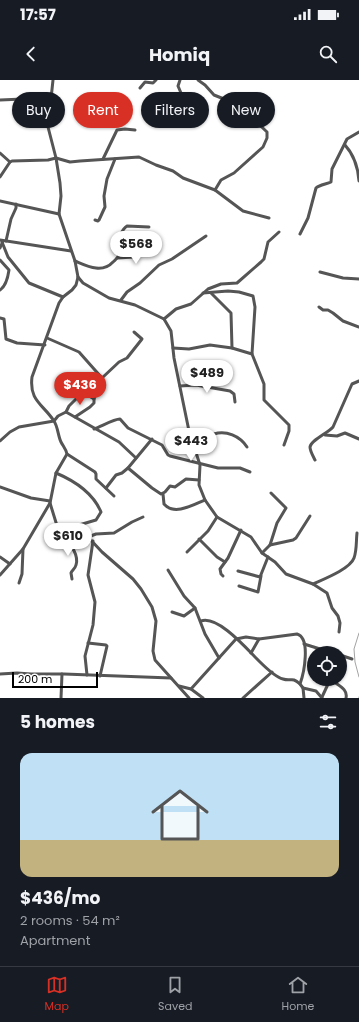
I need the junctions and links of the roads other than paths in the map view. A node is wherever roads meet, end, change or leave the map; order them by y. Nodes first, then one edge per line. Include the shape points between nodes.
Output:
1 (53, 80) edge
2 (156, 80) edge
3 (180, 80) edge
4 (200, 81) edge
5 (140, 88) dead end
6 (52, 92) edge
7 (180, 92) edge
8 (12, 99) edge
9 (0, 100) edge
10 (48, 128) edge
11 (134, 130) dead end
12 (359, 132) edge
13 (345, 145) junction
14 (0, 153) edge
15 (56, 158) junction
16 (116, 158) junction
17 (103, 159) junction
18 (10, 162) junction
19 (0, 177) edge
20 (359, 181) edge
21 (216, 190) junction
22 (0, 200) edge
23 (16, 204) junction
24 (59, 214) junction
25 (269, 218) dead end
26 (95, 220) dead end
27 (149, 227) dead end
28 (279, 232) dead end
29 (300, 234) dead end
30 (206, 236) dead end
31 (3, 241) edge
32 (0, 248) edge
33 (143, 248) dead end
34 (71, 251) junction
35 (117, 258) junction
36 (0, 260) edge
37 (75, 262) junction
38 (320, 272) dead end
39 (78, 278) junction
40 (359, 279) edge
41 (0, 290) edge
42 (203, 293) junction
43 (211, 293) junction
44 (64, 297) junction
45 (121, 300) junction
46 (319, 307) dead end
47 (0, 318) edge
48 (164, 319) junction
49 (359, 328) edge
50 (134, 332) dead end
51 (0, 337) edge
52 (47, 338) junction
53 (6, 339) junction
54 (45, 345) junction
55 (173, 348) junction
56 (232, 348) junction
57 (252, 354) junction
58 (102, 378) junction
59 (359, 381) edge
60 (180, 386) junction
61 (94, 399) junction
62 (235, 402) dead end
63 (66, 412) junction
64 (75, 417) junction
65 (54, 421) junction
66 (94, 429) junction
67 (324, 435) junction
68 (152, 439) junction
69 (359, 439) edge
70 (0, 441) edge
71 (193, 443) junction
72 (284, 445) dead end
73 (247, 447) dead end
74 (67, 454) junction
75 (136, 458) junction
76 (315, 460) dead end
77 (200, 464) junction
78 (128, 468) junction
79 (250, 472) dead end
80 (56, 473) junction
81 (199, 480) junction
82 (0, 487) edge
83 (106, 488) junction
84 (271, 492) dead end
85 (163, 494) junction
86 (114, 496) dead end
87 (205, 500) junction
88 (50, 502) junction
89 (310, 516) dead end
90 (143, 517) dead end
91 (216, 517) junction
92 (241, 530) junction
93 (60, 531) junction
94 (357, 532) dead end
95 (66, 533) junction
96 (88, 537) junction
97 (199, 539) junction
98 (92, 541) junction
99 (270, 545) junction
100 (23, 549) junction
101 (187, 552) dead end
102 (262, 553) junction
103 (0, 557) edge
104 (268, 557) junction
105 (224, 562) junction
106 (10, 564) junction
107 (168, 570) dead end
108 (238, 571) dead end
109 (0, 575) edge
110 (223, 576) dead end
111 (262, 576) junction
112 (72, 579) dead end
113 (19, 583) dead end
114 (312, 584) junction
115 (239, 586) dead end
116 (195, 608) junction
117 (172, 612) dead end
118 (201, 621) junction
119 (339, 632) dead end
120 (236, 639) junction
121 (259, 639) junction
122 (88, 643) junction
123 (304, 644) junction
124 (310, 646) edge
125 (251, 653) junction
126 (347, 657) edge
127 (219, 658) junction
128 (352, 659) dead end
129 (272, 672) junction
130 (0, 674) edge
131 (62, 674) junction
132 (87, 675) junction
133 (100, 676) junction
134 (171, 678) junction
135 (300, 684) junction
136 (179, 686) junction
137 (303, 688) junction
138 (191, 689) junction
139 (184, 694) junction
140 (61, 698) edge
141 (180, 698) edge
142 (189, 698) edge
143 (203, 698) edge
144 (243, 698) edge
145 (304, 698) edge
146 (322, 698) edge
147 (346, 698) edge

1 - 6 street
2 - 5 street via 153,83 145,82
3 - 7 street via 178,86
4 - 21 street via 214,95 239,105 267,132 264,147 234,173 221,180
8 - 9 street
10 - 15 street
11 - 17 street via 117,130
12 - 13 street via 350,137
13 - 20 street via 354,158
13 - 29 street via 332,169 331,182 316,188
14 - 18 street
15 - 17 street via 70,162
15 - 18 street
15 - 24 street via 61,196
16 - 17 street
16 - 21 street via 139,157
16 - 26 street via 107,179 105,207 99,220
18 - 19 street
21 - 25 street via 244,211
22 - 23 street
23 - 24 street
23 - 31 street
24 - 34 street
27 - 35 street via 125,227 118,242 120,253
28 - 42 street via 268,242 264,259 246,277 235,284 221,284
30 - 45 street via 159,265
31 - 32 street
31 - 34 street
31 - 44 street via 8,257 29,283
33 - 35 street via 134,257
34 - 37 street
35 - 37 street via 112,264 98,269
36 - 41 street via 9,270 5,284
37 - 39 street
38 - 40 street
39 - 44 street via 76,285
39 - 45 street via 109,298
42 - 43 street
42 - 48 street via 191,304 176,309
43 - 56 street via 231,313
43 - 57 street via 228,291 253,296 255,307
44 - 52 street via 59,303
45 - 48 street
46 - 49 street
47 - 53 street via 4,319
48 - 55 street via 171,331
50 - 58 street via 142,339 125,360 119,362
51 - 53 street
52 - 54 street
52 - 58 street via 79,352
53 - 54 street via 17,343
54 - 65 street via 31,386 32,394
55 - 56 street via 189,349 210,345
55 - 60 street
56 - 57 street
57 - 72 street via 264,384 264,400 289,425
58 - 61 street
59 - 67 street via 352,384 335,425
60 - 62 street via 196,385 230,391 234,394
60 - 71 street
61 - 63 street via 83,392
61 - 64 street via 90,407
63 - 64 street
63 - 65 street
64 - 66 street
65 - 70 street via 19,427
65 - 74 street
66 - 68 street via 120,419 128,428
66 - 75 street via 119,442
67 - 69 street via 337,436 345,433
67 - 76 street via 311,445
68 - 75 street
68 - 77 street via 162,445 168,455
71 - 73 street via 213,434 224,433 240,439
71 - 77 street
74 - 80 street
74 - 83 street via 95,472 96,479
75 - 78 street
77 - 79 street via 218,468 240,468
77 - 81 street
78 - 83 street via 116,474
78 - 85 street via 158,493
80 - 88 street
80 - 95 street via 72,480 86,491 98,504 101,512 96,520 79,525
81 - 85 street via 186,479 175,487 170,486
81 - 87 street
82 - 88 street
83 - 86 street
84 - 99 street via 286,508 277,523
85 - 87 street via 164,504 174,510
87 - 91 street
88 - 93 street via 56,526
88 - 100 street
89 - 99 street via 296,538
90 - 96 street via 114,534 96,534
91 - 92 street
91 - 97 street via 208,531
92 - 102 street via 254,539
92 - 105 street
93 - 95 street
93 - 112 street via 76,558 76,566 71,571
94 - 114 street via 355,554 351,564
95 - 96 street
96 - 98 street
97 - 101 street
97 - 105 street
98 - 122 street via 88,575 95,602
98 - 134 street via 133,578 152,607 156,621 153,655 159,666
99 - 102 street
100 - 106 street
100 - 113 street
102 - 104 street
103 - 106 street
104 - 111 street
104 - 114 street via 286,574
105 - 110 street via 220,569
106 - 109 street
107 - 116 street via 184,596
108 - 111 street
111 - 115 street via 258,592
114 - 119 street via 327,593 338,616
116 - 117 street via 184,616
116 - 118 street
118 - 120 street via 211,620
118 - 127 street via 204,634
120 - 121 street
120 - 125 street
120 - 127 street
121 - 123 street via 297,634
121 - 125 street
122 - 132 street via 85,656
122 - 133 street via 107,646
123 - 124 street
123 - 135 street via 304,671
125 - 129 street
126 - 128 street
127 - 138 street
129 - 135 street via 282,679 292,679
129 - 144 street
130 - 131 street
131 - 132 street
131 - 140 street
132 - 133 street
133 - 134 street
134 - 136 street
135 - 137 street
136 - 138 street
136 - 139 street
137 - 145 street
137 - 146 street via 316,691
138 - 143 street
139 - 141 street
139 - 142 street
146 - 147 street via 329,682 333,681 346,691

